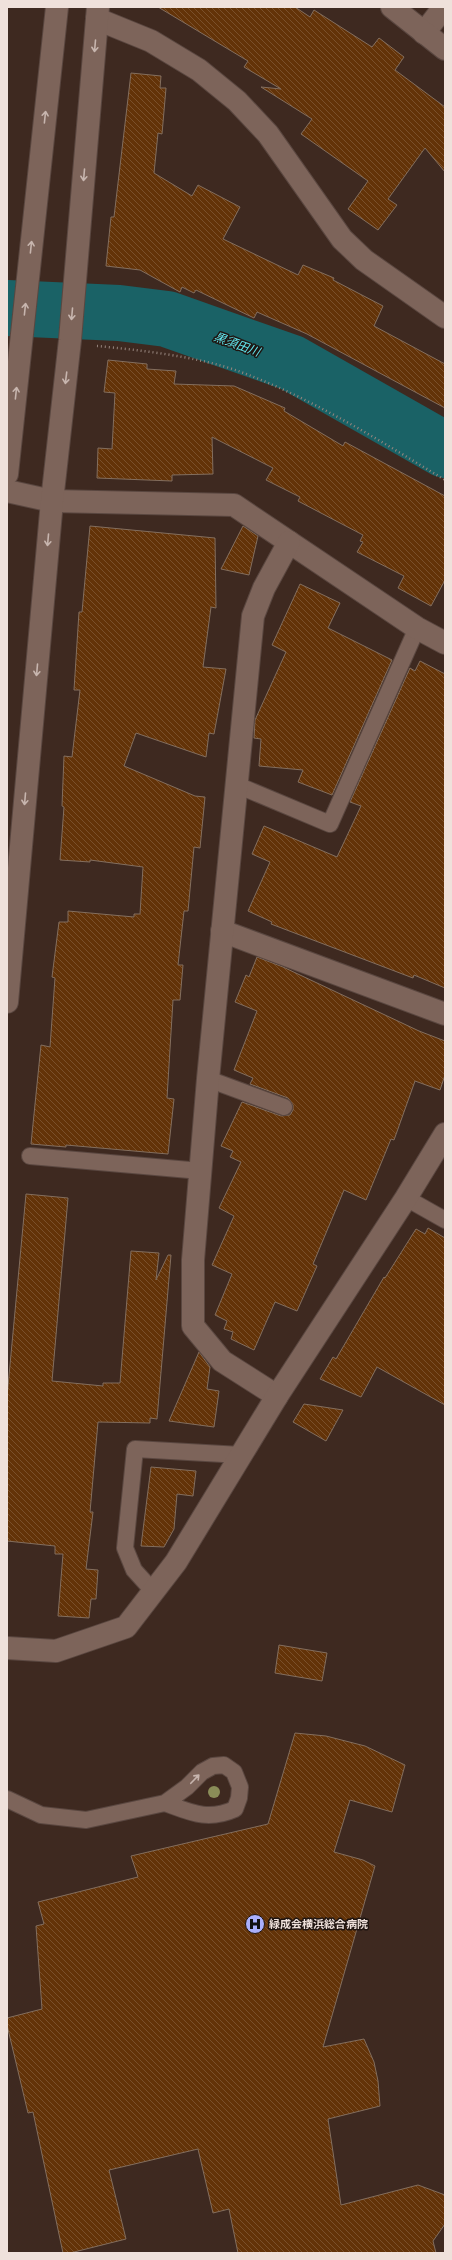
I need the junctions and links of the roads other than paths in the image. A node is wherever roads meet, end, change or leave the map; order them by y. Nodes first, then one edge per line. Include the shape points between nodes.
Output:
1 (57, 7) edge
2 (392, 7) edge
3 (444, 7) edge
4 (98, 13) edge
5 (424, 33) junction
6 (445, 49) edge
7 (445, 317) edge
8 (7, 474) edge
9 (7, 491) edge
10 (52, 501) junction
11 (289, 542) junction
12 (417, 628) junction
13 (445, 643) edge
14 (237, 785) junction
15 (222, 931) junction
16 (7, 1002) edge
17 (445, 1014) edge
18 (208, 1079) junction
19 (284, 1107) dead end
20 (445, 1134) edge
21 (30, 1156) dead end
22 (201, 1171) junction
23 (406, 1198) junction
24 (445, 1220) edge
25 (277, 1396) junction
26 (241, 1455) junction
27 (153, 1591) junction
28 (7, 1648) edge
29 (7, 1798) edge
30 (165, 1803) dead end

8 -> 1 street
2 - 5 street
3 - 5 street
4 - 7 street via 199,70 237,101 268,134 342,239 364,260
4 -> 10 street via 74,289 80,342
5 - 6 street
9 - 10 street
10 - 11 street via 234,506
10 -> 16 street
11 - 12 street
11 - 14 street via 264,588 253,616
12 - 13 street
12 - 14 lane via 330,824
14 - 15 street
15 - 17 street
15 - 18 street
18 - 19 lane
18 - 22 street
20 - 23 street
21 - 22 lane
22 - 25 street via 193,1260 193,1326 222,1361
23 - 24 lane
23 - 25 street
25 - 26 street
26 - 27 street via 176,1562
26 - 27 lane via 135,1449 125,1548 134,1570
27 - 28 street via 126,1626 56,1651
29 - 30 lane via 41,1815 86,1820

